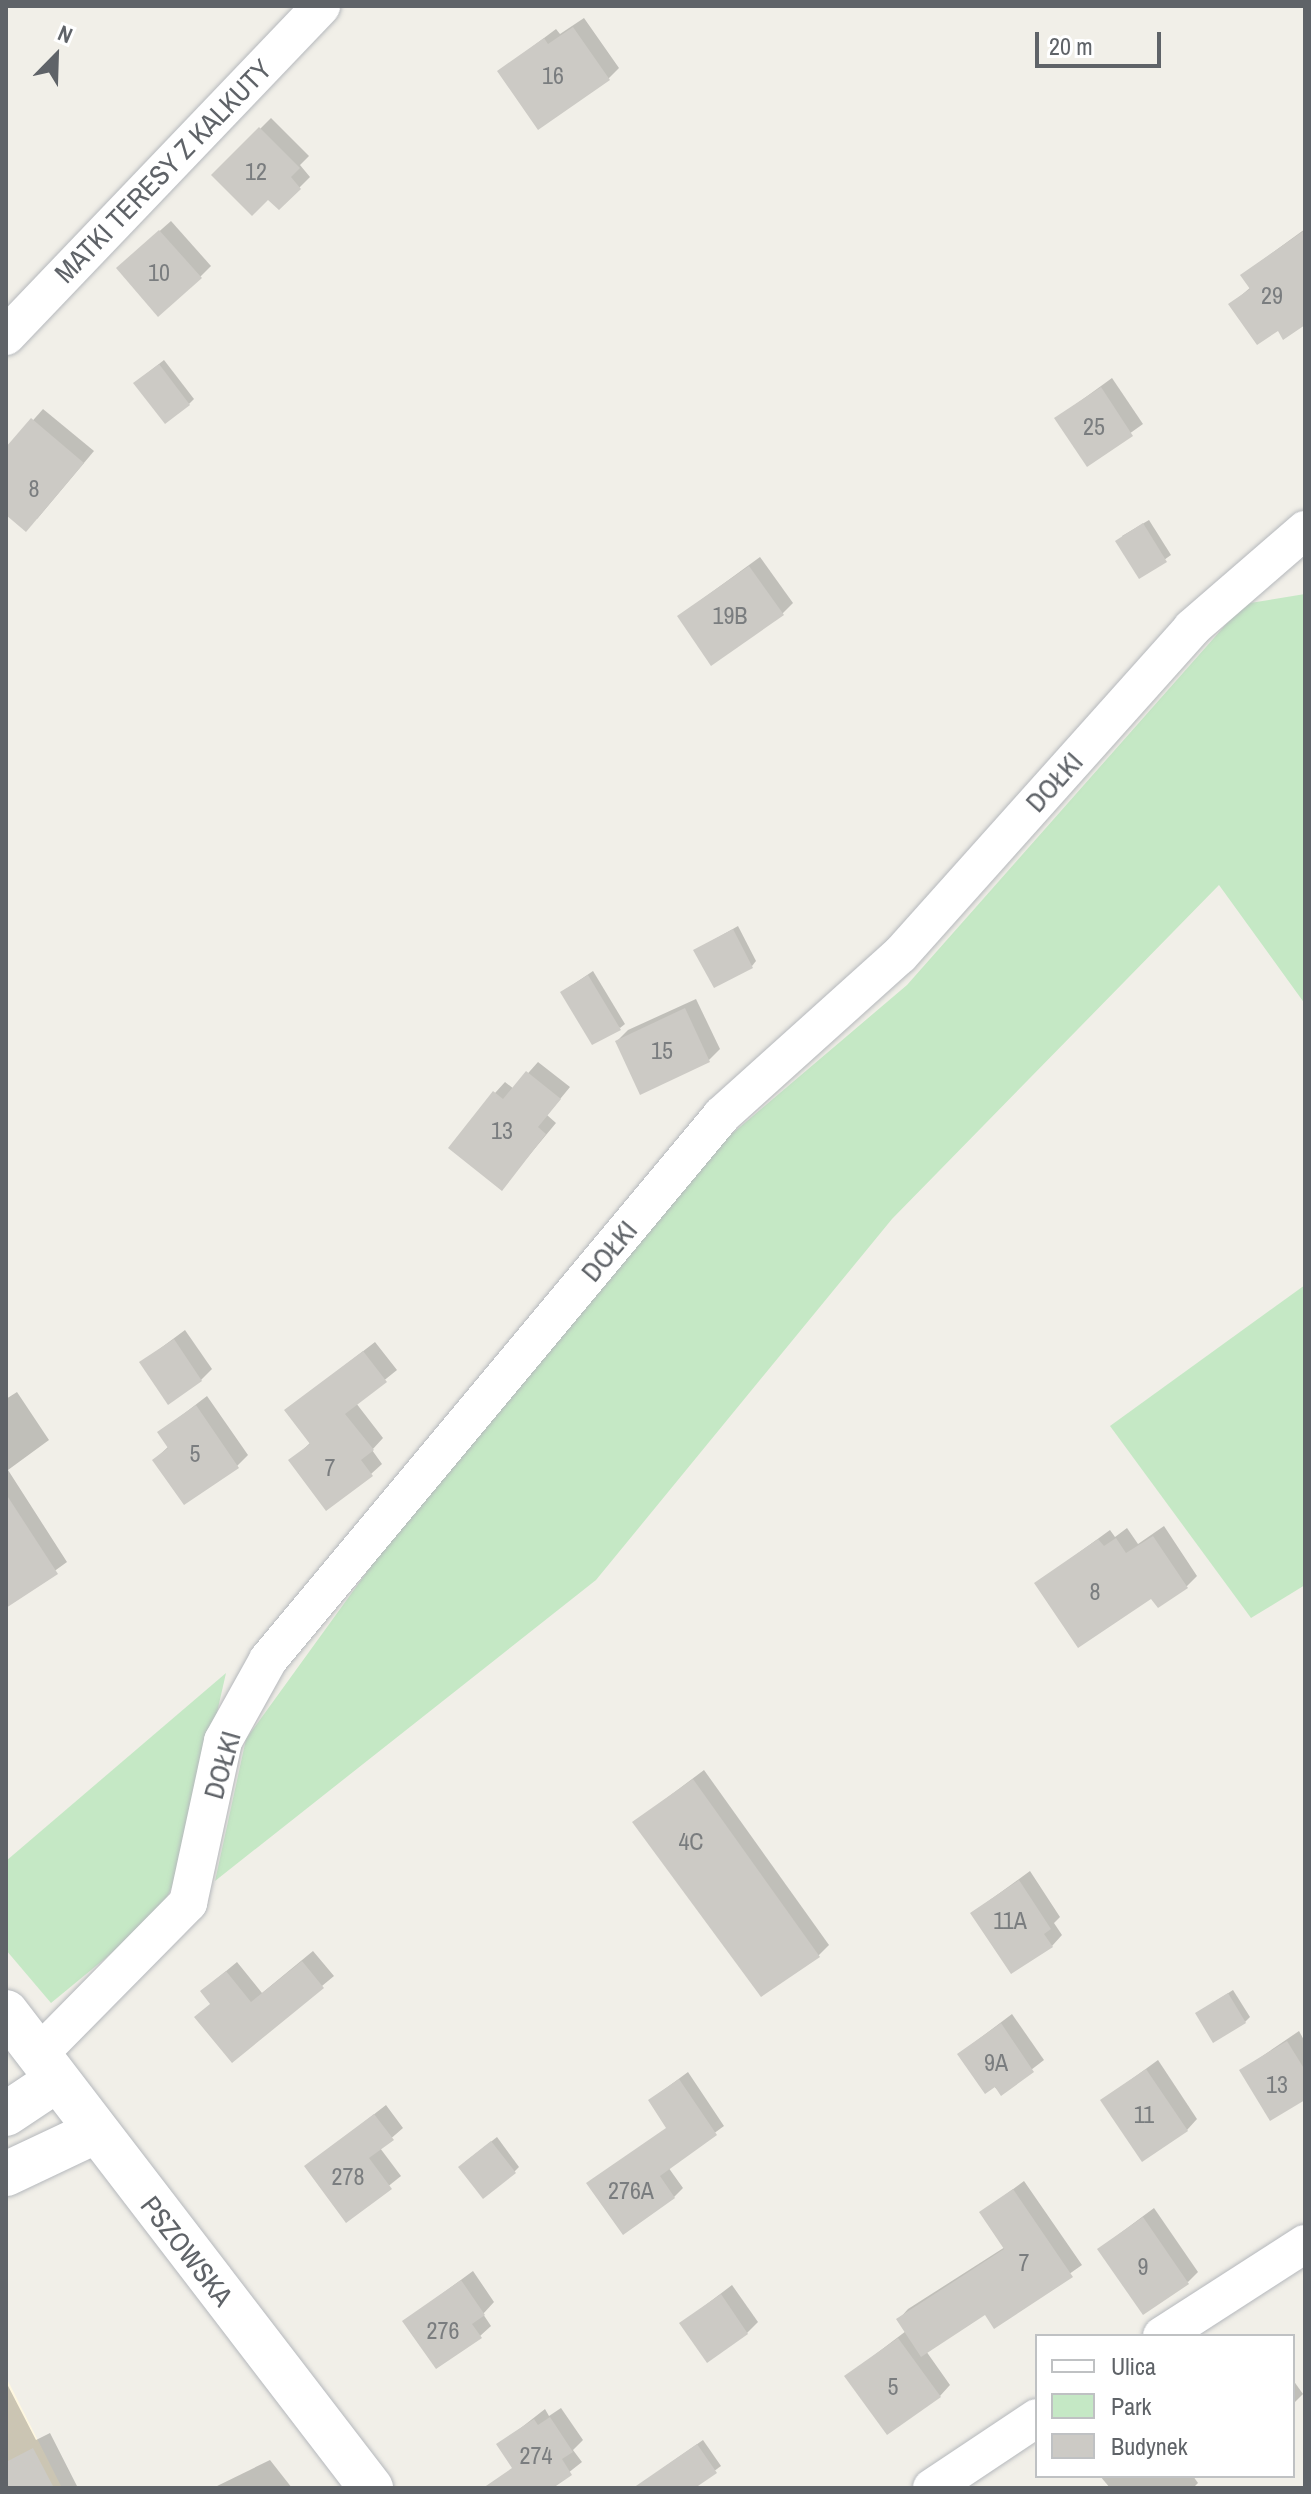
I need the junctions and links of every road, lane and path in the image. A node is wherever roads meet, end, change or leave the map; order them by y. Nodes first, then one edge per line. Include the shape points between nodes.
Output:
1 (321, 6) edge
2 (6, 336) edge
3 (1305, 530) edge
4 (6, 2012) edge
5 (48, 2068) junction
6 (6, 2114) edge
7 (95, 2132) junction
8 (6, 2174) edge
9 (1305, 2244) edge
10 (1165, 2334) edge
11 (1035, 2419) edge
12 (371, 2488) edge
13 (932, 2488) edge

1 - 2 street, MATKI TERESY Z KALKUTY
3 - 5 street, DOŁKI via 1192,628 900,955 722,1115 268,1660 223,1741 188,1903
4 - 5 main road, PSZOWSKA
5 - 6 main road
5 - 7 main road, PSZOWSKA
7 - 8 main road
7 - 12 main road, PSZOWSKA
9 - 10 street
11 - 13 street

